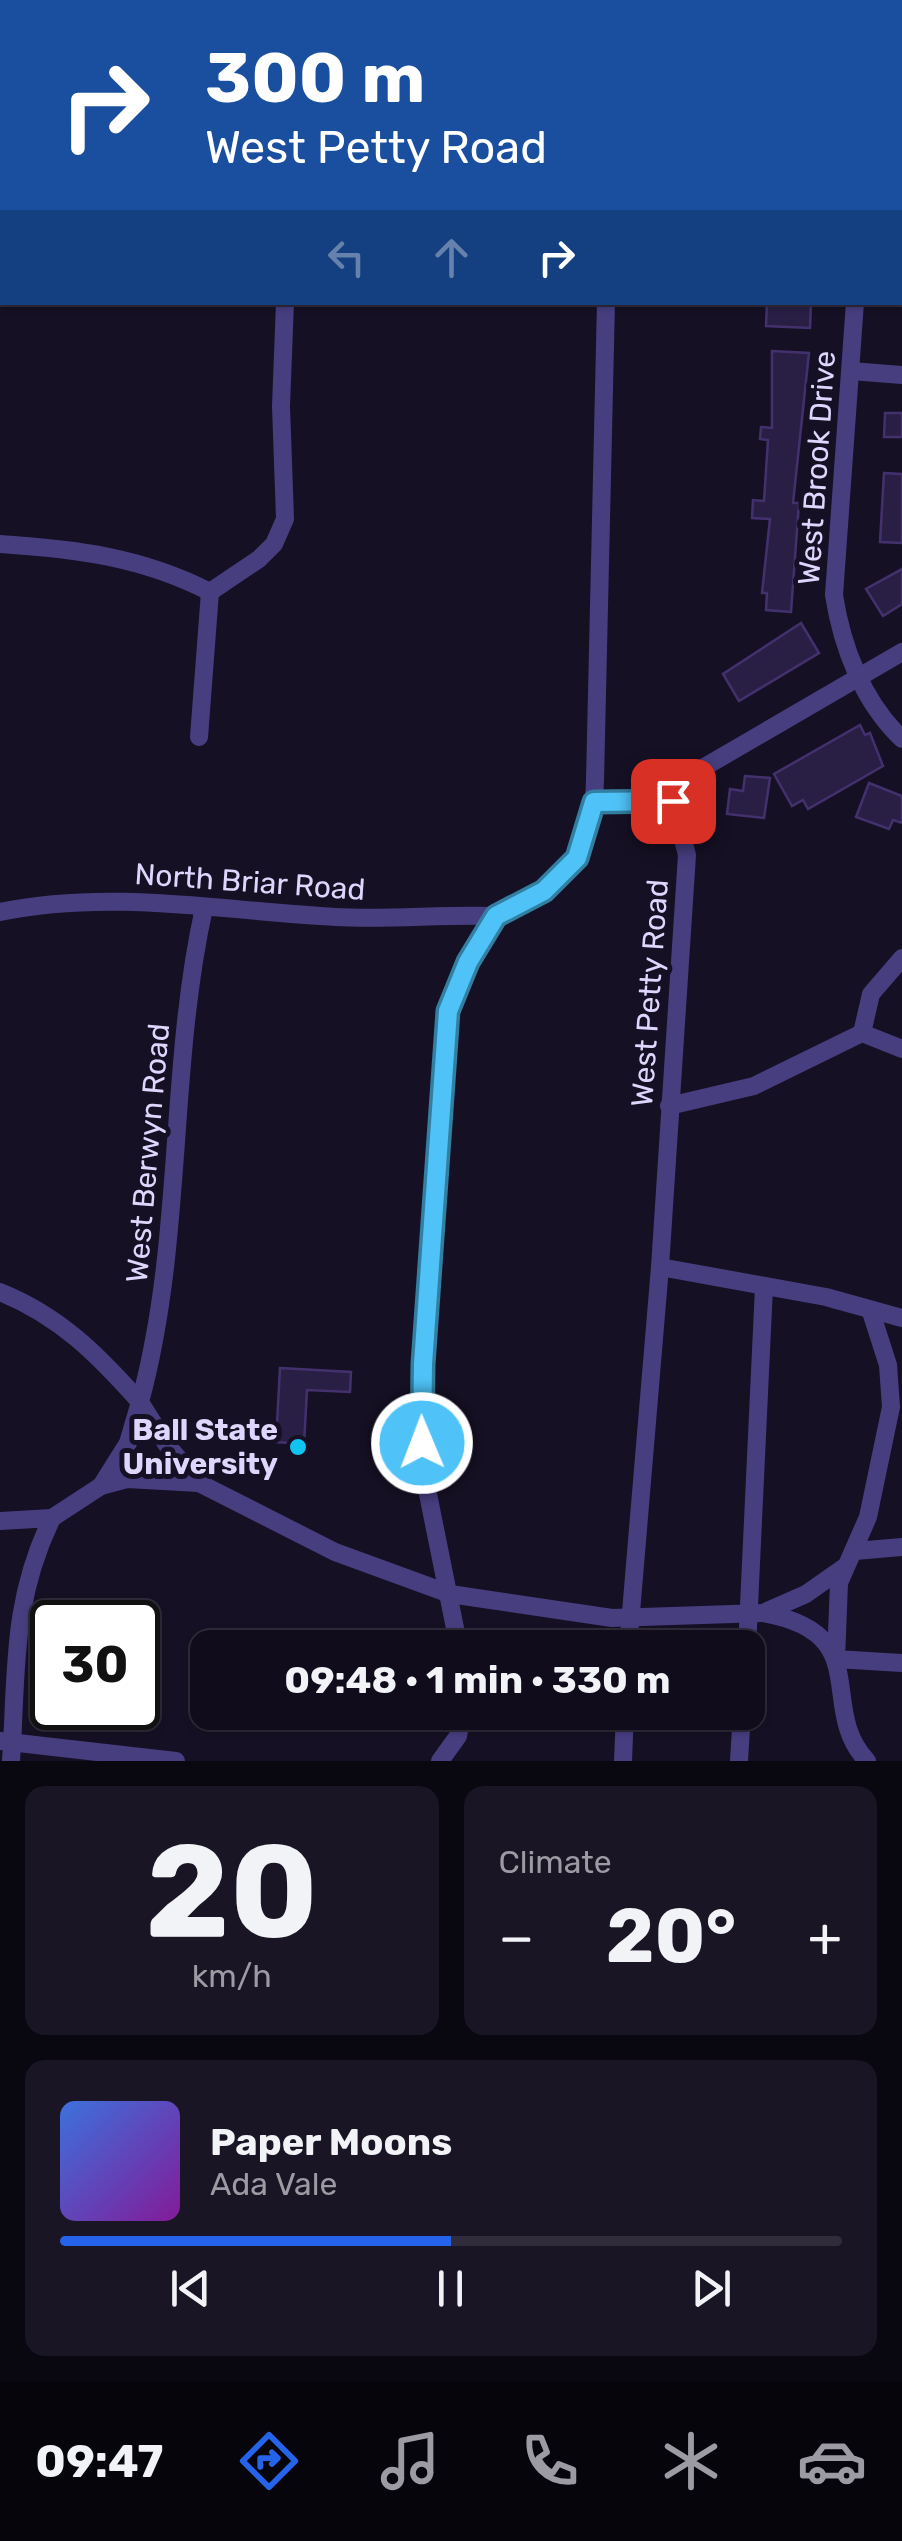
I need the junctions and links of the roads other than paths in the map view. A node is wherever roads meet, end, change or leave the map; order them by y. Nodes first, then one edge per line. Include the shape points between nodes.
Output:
1 (286, 305) edge
2 (606, 305) edge
3 (856, 305) edge
4 (850, 371) junction
5 (902, 375) edge
6 (0, 544) edge
7 (210, 592) junction
8 (902, 652) edge
9 (859, 678) junction
10 (199, 737) dead end
11 (902, 738) edge
12 (673, 801) junction
13 (594, 802) junction
14 (204, 908) junction
15 (0, 912) edge
16 (496, 916) junction
17 (902, 958) edge
18 (862, 1033) junction
19 (902, 1049) edge
20 (669, 1106) junction
21 (660, 1267) junction
22 (764, 1287) junction
23 (0, 1292) edge
24 (871, 1312) junction
25 (902, 1318) edge
26 (140, 1402) junction
27 (199, 1484) junction
28 (101, 1486) junction
29 (52, 1518) junction
30 (0, 1521) edge
31 (902, 1546) edge
32 (855, 1551) junction
33 (843, 1568) junction
34 (450, 1594) junction
35 (756, 1614) junction
36 (629, 1619) junction
37 (455, 1630) edge
38 (629, 1630) edge
39 (752, 1630) edge
40 (836, 1658) junction
41 (902, 1663) edge
42 (459, 1730) edge
43 (624, 1730) edge
44 (741, 1730) edge
45 (6, 1741) edge
46 (11, 1761) edge
47 (176, 1761) edge
48 (440, 1761) edge
49 (622, 1761) edge
50 (739, 1761) edge
51 (867, 1761) edge

1 - 7 street via 280,406 285,519 259,559
2 - 13 street
3 - 4 street, West Brook Drive
4 - 5 street
4 - 9 street, West Brook Drive via 834,595
6 - 7 street via 119,556
7 - 10 street
8 - 9 street
9 - 11 street, West Brook Drive
9 - 12 street via 690,777
12 - 13 street
12 - 20 street, West Petty Road via 687,855
13 - 16 street via 584,844 568,870
14 - 15 street, North Briar Road via 74,901
14 - 16 street, North Briar Road via 341,918
14 - 26 street, West Berwyn Road via 193,964 167,1264
16 - 34 street via 454,993 443,1046 421,1415 428,1494
17 - 18 street via 871,994
18 - 19 street
18 - 20 street via 754,1086
20 - 21 street, West Petty Road
21 - 22 street
21 - 36 street, West Petty Road
22 - 24 street
22 - 35 street
23 - 26 street via 81,1338
24 - 25 street
24 - 32 street via 888,1365 891,1407
26 - 27 street
26 - 28 street, West Berwyn Road via 128,1443
27 - 28 street via 142,1477
27 - 34 street via 335,1552
28 - 29 street
29 - 30 street
29 - 45 street via 22,1600
31 - 32 street
32 - 33 street
33 - 35 street via 806,1594
33 - 40 street
34 - 36 street
34 - 37 street
35 - 36 street
35 - 39 street
35 - 40 street via 798,1622
36 - 38 street, West Petty Road
40 - 41 street
40 - 51 street via 847,1730
42 - 48 street
43 - 49 street
44 - 50 street
45 - 46 street
45 - 47 street

